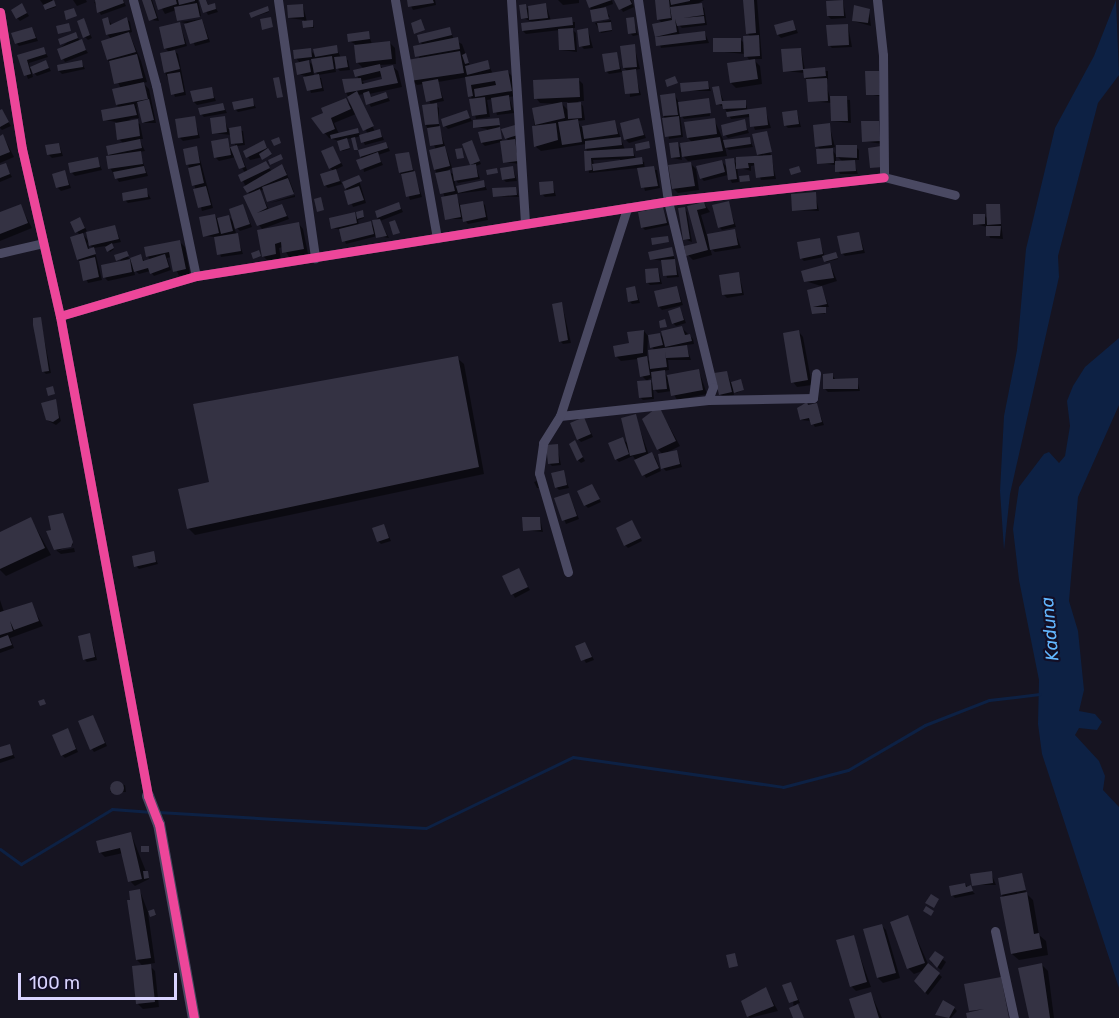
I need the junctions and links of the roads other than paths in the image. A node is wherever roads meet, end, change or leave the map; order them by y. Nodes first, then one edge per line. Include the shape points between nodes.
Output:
1 (133, 0) edge
2 (278, 0) edge
3 (395, 0) edge
4 (511, 0) edge
5 (639, 0) edge
6 (877, 0) edge
7 (0, 12) edge
8 (884, 177) junction
9 (955, 195) dead end
10 (668, 201) junction
11 (627, 208) junction
12 (525, 224) junction
13 (437, 238) junction
14 (43, 243) junction
15 (0, 253) edge
16 (315, 258) junction
17 (196, 276) junction
18 (60, 316) junction
19 (816, 373) dead end
20 (708, 400) junction
21 (560, 416) junction
22 (568, 572) dead end
23 (148, 796) joint
24 (995, 931) dead end
25 (194, 1018) edge
26 (1014, 1018) edge

1 - 17 street via 156,85
2 - 16 street
3 - 13 street
4 - 12 street
5 - 10 street
6 - 8 street via 883,55
7 - 14 street via 22,149
8 - 9 street
8 - 10 street
10 - 11 street
10 - 20 street via 713,387
11 - 12 street
11 - 21 street
12 - 13 street
13 - 16 street
14 - 15 street
14 - 18 street
16 - 17 street
17 - 18 street
18 - 23 street
19 - 20 street via 813,398
20 - 21 street
21 - 22 street via 543,443 539,473
23 - 25 street via 159,824
24 - 26 street

